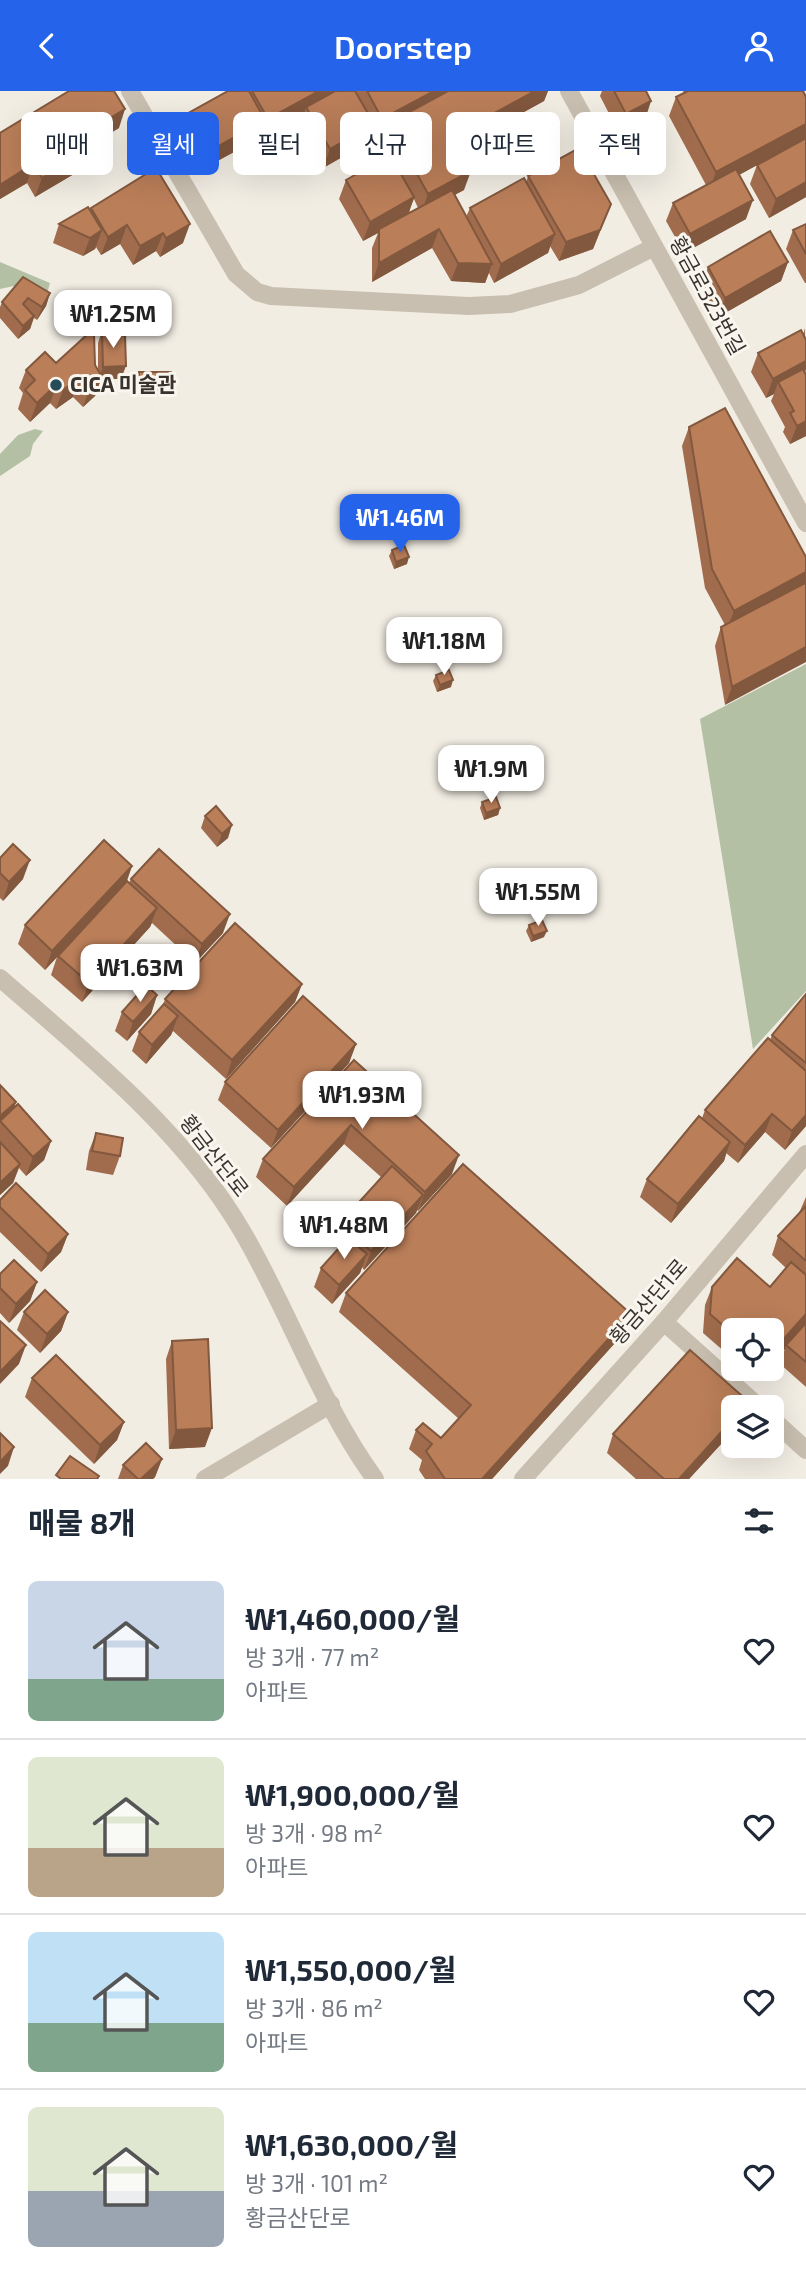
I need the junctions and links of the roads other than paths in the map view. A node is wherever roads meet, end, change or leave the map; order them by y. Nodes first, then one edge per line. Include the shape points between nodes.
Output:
1 (130, 91) edge
2 (569, 91) edge
3 (654, 247) junction
4 (806, 523) edge
5 (0, 978) edge
6 (806, 1154) edge
7 (664, 1322) junction
8 (746, 1395) edge
9 (331, 1404) junction
10 (784, 1430) edge
11 (806, 1450) edge
12 (205, 1479) edge
13 (375, 1479) edge
14 (523, 1479) edge

1 - 3 street via 236,274 244,284 271,296 510,304 579,285
2 - 3 street, 황금로323번길
3 - 4 street, 황금로323번길
5 - 9 street, 황금산단로 via 171,1135 212,1186 242,1230
6 - 7 street, 황금산단1로
7 - 8 street
7 - 14 street, 황금산단1로
9 - 12 street
9 - 13 street, 황금산단로
10 - 11 street

